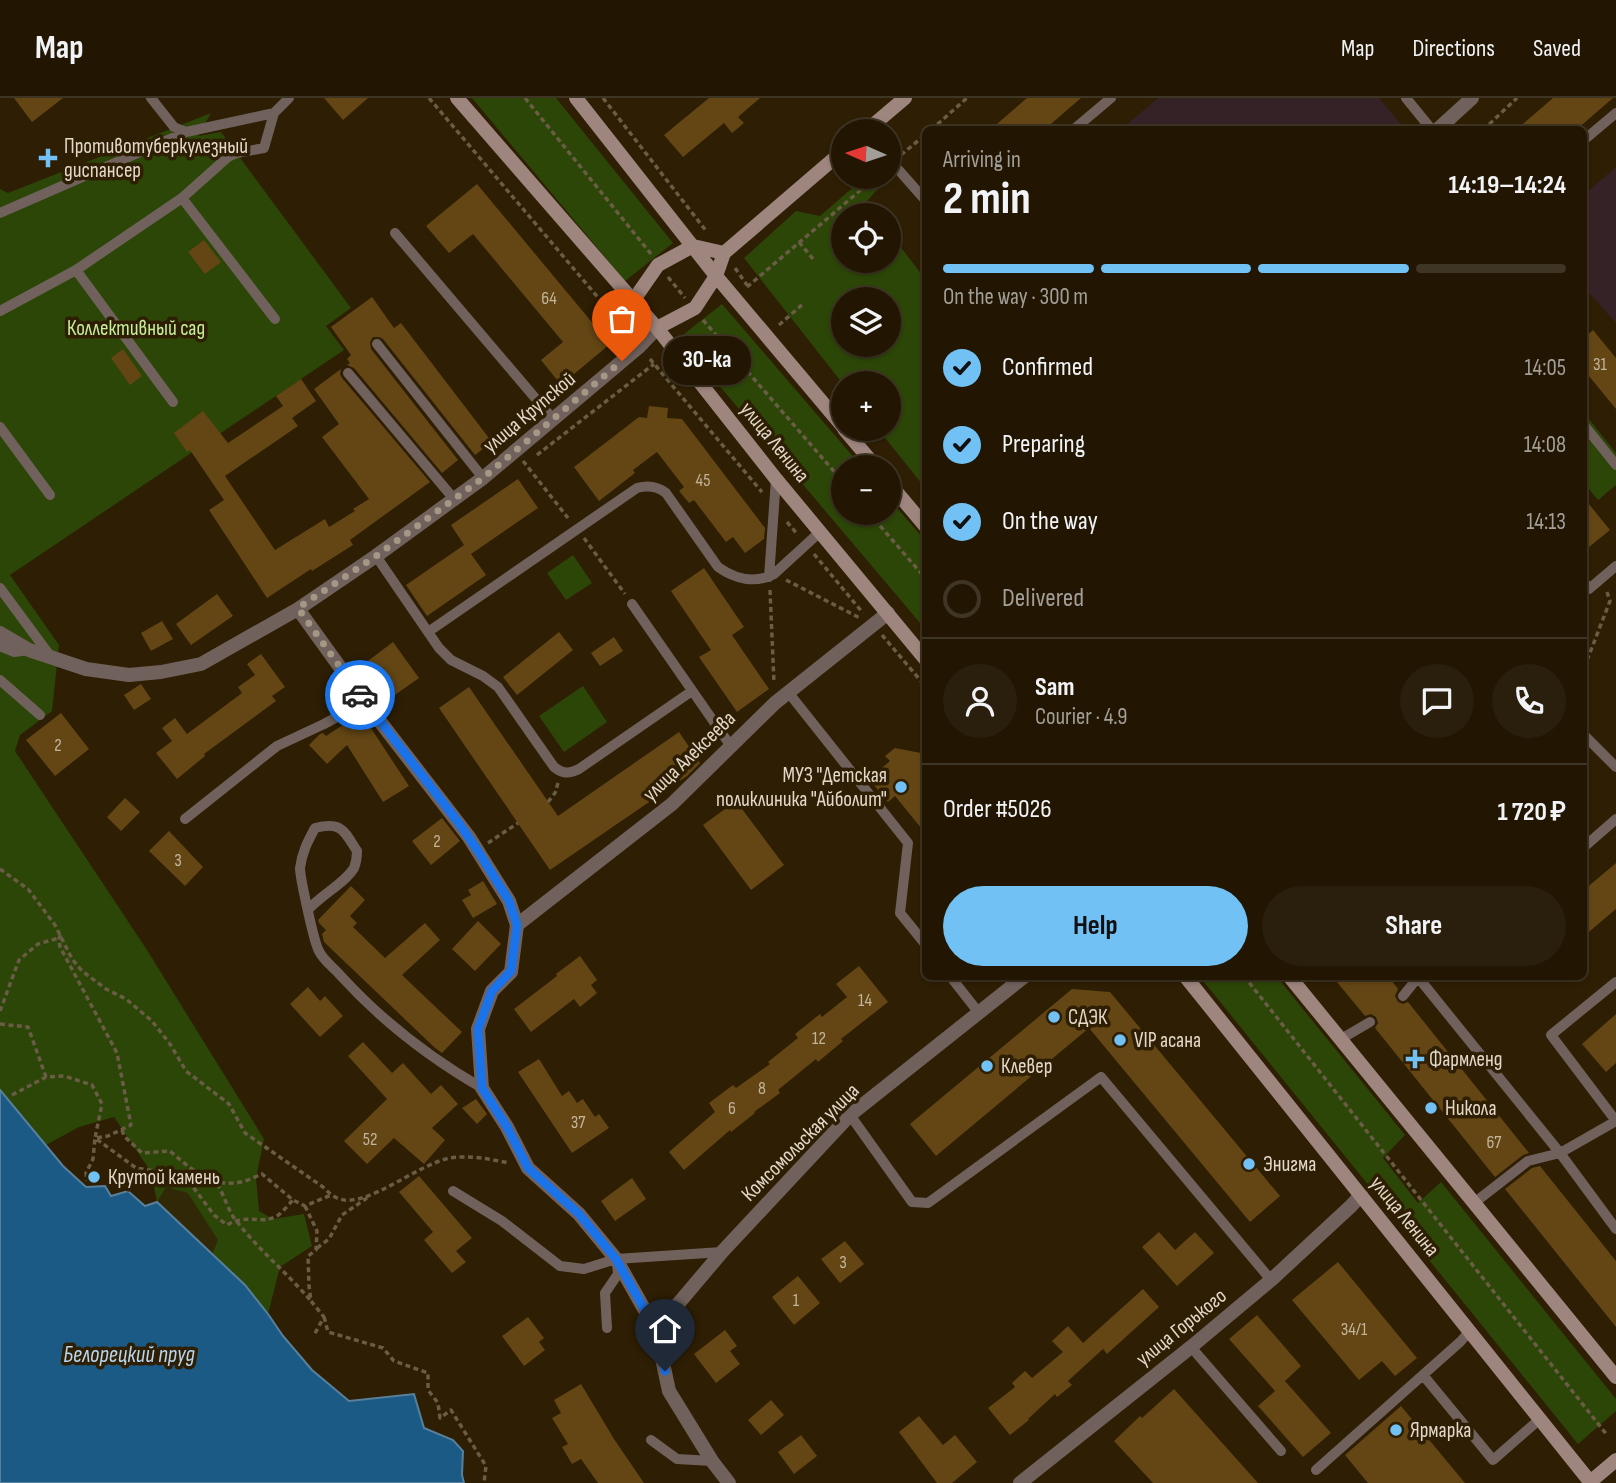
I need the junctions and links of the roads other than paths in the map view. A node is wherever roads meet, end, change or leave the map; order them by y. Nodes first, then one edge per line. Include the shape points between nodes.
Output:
1 (151, 98) edge
2 (289, 98) edge
3 (457, 98) edge
4 (576, 98) edge
5 (905, 98) edge
6 (1111, 98) edge
7 (1406, 98) edge
8 (1472, 98) edge
9 (274, 113) junction
10 (1616, 113) edge
11 (880, 119) edge
12 (1078, 126) edge
13 (1430, 126) edge
14 (1439, 126) edge
15 (186, 132) junction
16 (1587, 137) edge
17 (831, 161) edge
18 (901, 172) edge
19 (922, 196) edge
20 (181, 198) junction
21 (0, 213) edge
22 (395, 233) dead end
23 (693, 246) junction
24 (724, 253) junction
25 (76, 271) junction
26 (716, 276) junction
27 (634, 301) junction
28 (0, 311) edge
29 (275, 319) dead end
30 (657, 328) junction
31 (377, 344) dead end
32 (348, 373) dead end
33 (173, 402) dead end
34 (831, 413) edge
35 (554, 419) junction
36 (0, 427) edge
37 (1587, 429) edge
38 (855, 441) edge
39 (866, 455) edge
40 (1616, 465) edge
41 (483, 478) junction
42 (776, 479) junction
43 (50, 495) dead end
44 (901, 497) edge
45 (454, 499) junction
46 (922, 522) edge
47 (821, 531) junction
48 (376, 556) junction
49 (1616, 566) edge
50 (769, 577) junction
51 (1587, 586) edge
52 (0, 588) edge
53 (632, 604) dead end
54 (298, 608) junction
55 (888, 614) junction
56 (428, 632) junction
57 (0, 633) edge
58 (0, 646) edge
59 (29, 650) junction
60 (922, 653) edge
61 (53, 659) junction
62 (0, 680) edge
63 (692, 691) junction
64 (788, 692) junction
65 (365, 702) junction
66 (40, 715) dead end
67 (1587, 738) edge
68 (730, 746) junction
69 (1616, 767) edge
70 (185, 819) dead end
71 (1616, 819) edge
72 (1587, 844) edge
73 (308, 910) junction
74 (517, 925) junction
75 (922, 940) edge
76 (953, 980) edge
77 (1020, 980) edge
78 (1188, 980) edge
79 (1293, 980) edge
80 (1416, 980) edge
81 (1420, 980) edge
82 (1616, 982) edge
83 (1403, 996) dead end
84 (979, 1013) junction
85 (1370, 1022) dead end
86 (1341, 1039) junction
87 (482, 1088) junction
88 (850, 1115) junction
89 (1616, 1121) edge
90 (1560, 1153) junction
91 (453, 1191) dead end
92 (1361, 1195) junction
93 (1474, 1203) junction
94 (1616, 1228) edge
95 (722, 1252) junction
96 (616, 1259) junction
97 (1271, 1280) junction
98 (607, 1328) dead end
99 (656, 1330) junction
100 (1470, 1331) junction
101 (1191, 1347) junction
102 (1423, 1376) junction
103 (1616, 1377) edge
104 (1540, 1419) junction
105 (651, 1440) dead end
106 (1281, 1451) dead end
107 (712, 1461) junction
108 (1616, 1461) edge
109 (1317, 1470) dead end
110 (1591, 1482) edge
111 (729, 1483) edge
112 (1020, 1483) edge

1 - 15 lane via 174,127
2 - 9 lane
3 - 27 main road, улица Ленина
4 - 23 main road
5 - 11 main road
6 - 12 lane
7 - 13 lane
8 - 14 street
9 - 15 lane
9 - 20 lane via 264,148 228,157
10 - 16 lane
15 - 21 lane
17 - 24 main road
18 - 19 lane
20 - 25 lane
20 - 29 lane
22 - 35 lane
23 - 24 main road
23 - 26 main road
23 - 27 main road via 658,265
24 - 26 main road
25 - 28 lane
25 - 33 lane
26 - 30 main road, улица Крупской via 695,309
26 - 34 main road
27 - 30 main road, улица Ленина
30 - 35 street, улица Крупской
30 - 42 main road, улица Ленина
31 - 41 lane
32 - 45 lane
35 - 41 street, улица Крупской
36 - 43 lane
37 - 40 lane
38 - 39 main road
41 - 45 street, улица Крупской
42 - 47 main road, улица Ленина
42 - 50 lane
44 - 46 main road
45 - 48 street, улица Крупской
47 - 50 lane
47 - 55 main road, улица Ленина
48 - 54 street, улица Крупской
48 - 56 lane
49 - 51 lane
50 - 56 lane via 740,579 718,568 666,493 645,486
52 - 61 lane
53 - 63 lane
54 - 61 street, улица Крупской via 201,663 129,675
54 - 65 street
55 - 60 main road, улица Ленина
55 - 64 street, улица Алексеева
56 - 63 lane via 451,660 498,687 559,771 579,769
57 - 59 street, улица Крупской
58 - 59 lane via 14,652
59 - 61 street, улица Крупской
62 - 66 lane
63 - 68 lane
64 - 68 street, улица Алексеева
64 - 75 lane via 908,843 900,913
65 - 70 lane via 277,746
65 - 74 street via 478,851 509,901
67 - 69 lane
68 - 74 street, улица Алексеева via 672,804
71 - 72 lane
73 - 73 lane via 300,870 304,847 315,828 342,829 357,851 355,866
73 - 87 lane via 318,951 355,991 407,1037
74 - 87 street via 511,971 492,991 478,1029
76 - 84 lane
77 - 84 street, Комсомольская улица
78 - 92 main road, улица Ленина
79 - 86 main road
80 - 83 lane
81 - 90 lane
82 - 89 lane via 1551,1035
84 - 88 street, Комсомольская улица
85 - 86 lane
86 - 93 main road
87 - 96 street via 528,1168 579,1214
88 - 95 street, Комсомольская улица
88 - 97 lane via 912,1202 928,1203 1101,1077
89 - 90 lane
90 - 93 lane via 1528,1161
90 - 94 lane
91 - 96 lane via 561,1266 584,1269
92 - 97 street, улица Горького
92 - 100 main road, улица Ленина
93 - 103 main road
95 - 96 lane
95 - 99 street, Комсомольская улица
96 - 98 lane via 618,1274 606,1293
96 - 99 street
97 - 101 street, улица Горького
99 - 107 street via 669,1391
100 - 102 lane
100 - 104 main road, улица Ленина
101 - 106 lane
101 - 112 street, улица Горького
102 - 104 lane via 1493,1460
102 - 109 lane
104 - 110 main road, улица Ленина
105 - 107 lane via 677,1459
107 - 111 street
108 - 110 main road

